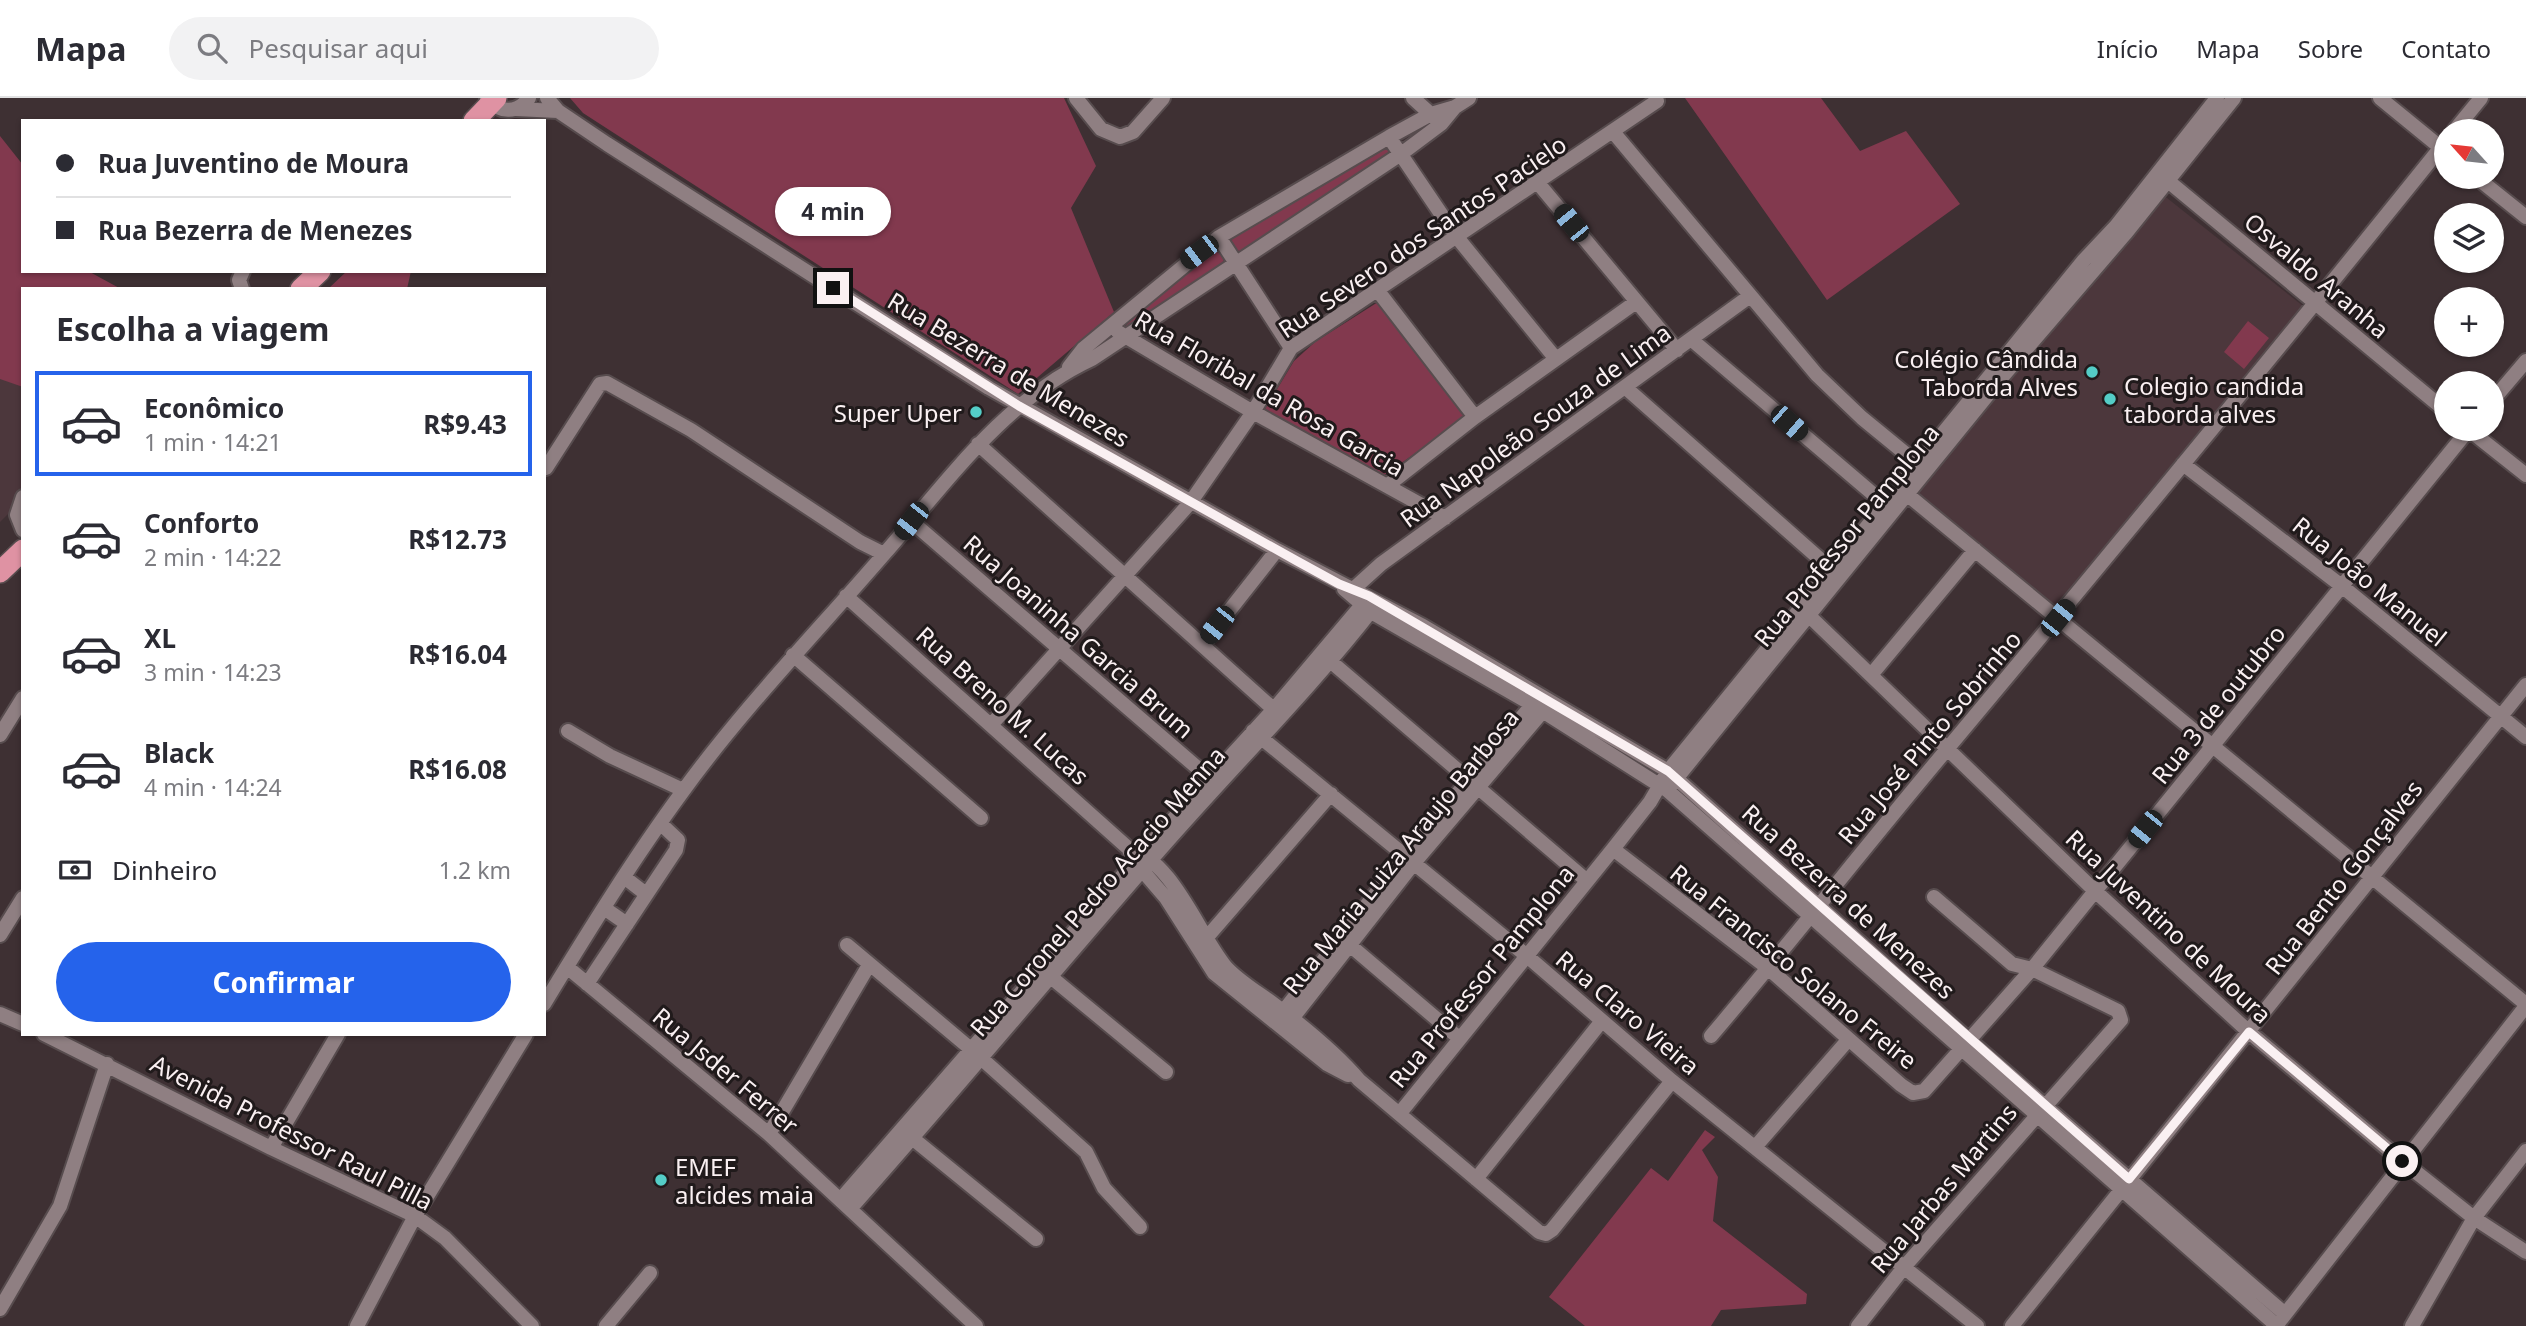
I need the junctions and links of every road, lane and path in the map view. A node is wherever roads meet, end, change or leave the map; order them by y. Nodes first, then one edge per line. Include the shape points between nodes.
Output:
1 (530, 98) edge
2 (547, 98) edge
3 (1076, 98) edge
4 (1163, 98) edge
5 (1413, 98) edge
6 (1469, 98) edge
7 (2217, 98) edge
8 (2234, 98) edge
9 (2380, 98) edge
10 (2481, 98) edge
11 (491, 100) edge
12 (1657, 102) dead end
13 (516, 109) junction
14 (558, 111) junction
15 (2211, 115) junction
16 (476, 119) edge
17 (1436, 119) junction
18 (2464, 119) edge
19 (1614, 133) junction
20 (1389, 137) junction
21 (2434, 139) edge
22 (1401, 154) junction
23 (2434, 160) edge
24 (2163, 177) junction
25 (1538, 183) junction
26 (2491, 189) edge
27 (2526, 217) edge
28 (1456, 236) junction
29 (1219, 237) junction
30 (1237, 263) junction
31 (318, 273) edge
32 (303, 287) edge
33 (1378, 290) junction
34 (1750, 296) junction
35 (1636, 302) junction
36 (2315, 302) junction
37 (1110, 327) junction
38 (1125, 337) junction
39 (1692, 340) junction
40 (1291, 348) junction
41 (1677, 350) junction
42 (1556, 359) junction
43 (2526, 360) edge
44 (1066, 371) junction
45 (2504, 387) edge
46 (1626, 388) junction
47 (2434, 401) edge
48 (1019, 406) junction
49 (1252, 412) junction
50 (1475, 417) junction
51 (2459, 441) edge
52 (2483, 441) edge
53 (978, 444) junction
54 (2183, 464) junction
55 (1922, 467) junction
56 (546, 468) edge
57 (2526, 475) edge
58 (1387, 486) junction
59 (1904, 491) junction
60 (21, 503) edge
61 (1190, 503) junction
62 (1890, 509) junction
63 (1445, 518) junction
64 (911, 521) junction
65 (21, 525) edge
66 (1277, 550) junction
67 (1975, 550) junction
68 (21, 552) edge
69 (884, 554) junction
70 (0, 572) edge
71 (1837, 574) junction
72 (1124, 575) junction
73 (2343, 587) junction
74 (1347, 589) junction
75 (846, 596) junction
76 (1370, 604) junction
77 (1805, 612) junction
78 (2058, 618) junction
79 (1203, 644) junction
80 (1058, 650) junction
81 (793, 655) junction
82 (1325, 657) junction
83 (1871, 675) junction
84 (2526, 685) edge
85 (21, 701) edge
86 (1541, 703) junction
87 (1278, 712) junction
88 (2501, 717) junction
89 (991, 726) junction
90 (568, 731) dead end
91 (1258, 734) junction
92 (0, 735) edge
93 (2526, 737) edge
94 (2213, 747) junction
95 (1946, 749) junction
96 (1622, 752) junction
97 (1672, 774) junction
98 (1213, 781) junction
99 (1474, 783) junction
100 (1662, 787) junction
101 (683, 790) junction
102 (1331, 794) junction
103 (981, 818) dead end
104 (1710, 818) junction
105 (660, 823) junction
106 (1613, 849) junction
107 (1140, 858) junction
108 (1409, 860) junction
109 (2372, 875) junction
110 (624, 877) junction
111 (1586, 880) junction
112 (2094, 890) junction
113 (646, 894) junction
114 (1934, 897) dead end
115 (21, 901) edge
116 (604, 908) junction
117 (1816, 911) junction
118 (627, 924) junction
119 (0, 935) edge
120 (1203, 942) junction
121 (1346, 942) junction
122 (846, 945) dead end
123 (1527, 956) junction
124 (869, 965) junction
125 (567, 967) junction
126 (1769, 969) junction
127 (2032, 969) junction
128 (1046, 973) junction
129 (587, 984) junction
130 (546, 1001) edge
131 (2526, 1005) edge
132 (0, 1014) edge
133 (1284, 1020) junction
134 (1601, 1022) junction
135 (21, 1023) edge
136 (2249, 1032) junction
137 (1712, 1035) dead end
138 (48, 1036) edge
139 (337, 1036) edge
140 (525, 1036) edge
141 (1459, 1038) junction
142 (1848, 1040) junction
143 (1966, 1046) junction
144 (977, 1055) junction
145 (107, 1064) junction
146 (1166, 1072) dead end
147 (1672, 1080) junction
148 (1913, 1093) joint
149 (2040, 1109) junction
150 (1400, 1113) junction
151 (769, 1134) junction
152 (907, 1134) junction
153 (1756, 1146) junction
154 (271, 1148) junction
155 (2526, 1151) edge
156 (2402, 1161) junction
157 (1476, 1179) junction
158 (2125, 1183) junction
159 (845, 1204) junction
160 (415, 1216) junction
161 (2474, 1218) junction
162 (1140, 1227) dead end
163 (1036, 1239) dead end
164 (2526, 1252) edge
165 (1905, 1266) junction
166 (650, 1273) dead end
167 (0, 1309) edge
168 (2279, 1322) edge
169 (357, 1326) edge
170 (532, 1326) edge
171 (606, 1326) edge
172 (976, 1326) edge
173 (1857, 1326) edge
174 (1977, 1326) edge
175 (2012, 1326) edge
176 (2412, 1326) edge

1 - 13 street
2 - 14 street, Rua Bezerra de Menezes
3 - 4 street via 1101,129 1120,137 1133,132
5 - 17 street
6 - 17 street
7 - 15 street, Rua Professor Pamplona
8 - 15 street, Rua Professor Pamplona
9 - 21 street
10 - 18 street
11 - 13 street, Rua Bezerra de Menezes via 498,109
11 - 16 highway
12 - 19 street, Rua Severo dos Santos Pacielo
13 - 14 street, Rua Bezerra de Menezes
14 - 48 street, Rua Bezerra de Menezes
15 - 24 street, Rua Professor Pamplona
17 - 20 street
17 - 22 street
19 - 25 street, Rua Severo dos Santos Pacielo
19 - 34 street
20 - 22 street
20 - 29 street
22 - 28 street
22 - 30 street
23 - 36 street, Rua José Pinto Sobrinho
24 - 36 street, Osvaldo Aranha
24 - 55 street, Rua Professor Pamplona via 2121,230 2084,260
25 - 28 street, Rua Severo dos Santos Pacielo
25 - 35 street
26 - 27 street
28 - 33 street, Rua Severo dos Santos Pacielo
28 - 42 street
29 - 30 street
29 - 37 street
30 - 38 street
30 - 40 street
31 - 32 highway
33 - 40 street, Rua Severo dos Santos Pacielo
33 - 50 street
34 - 39 street, Rua Napoleão Souza de Lima
34 - 55 street via 1817,375
35 - 41 street
35 - 42 street
36 - 47 street, Osvaldo Aranha
36 - 54 street, Rua José Pinto Sobrinho
37 - 38 street, Rua Floribal da Rosa Garcia
37 - 44 street via 1083,349
38 - 44 street
38 - 49 street, Rua Floribal da Rosa Garcia
39 - 41 street, Rua Napoleão Souza de Lima
39 - 62 street
40 - 49 street, Rua Severo dos Santos Pacielo
41 - 46 street, Rua Napoleão Souza de Lima
42 - 50 street
43 - 45 street
44 - 48 street
46 - 63 street, Rua Napoleão Souza de Lima
46 - 71 street
48 - 53 street
48 - 61 street, Rua Bezerra de Menezes
49 - 58 street, Rua Floribal da Rosa Garcia
49 - 61 street, Rua Severo dos Santos Pacielo
50 - 58 street
51 - 73 street, Rua 3 de outubro
52 - 57 street
53 - 64 street
53 - 72 street
54 - 73 street, Rua João Manuel
54 - 78 street, Rua José Pinto Sobrinho
55 - 59 street, Rua Professor Pamplona
56 - 69 street via 600,384 607,383 691,430
58 - 63 street, Rua Floribal da Rosa Garcia
59 - 62 street, Rua Professor Pamplona
59 - 67 street
60 - 65 street via 17,515
61 - 66 street, Rua Bezerra de Menezes
61 - 72 street, Rua Severo dos Santos Pacielo
62 - 71 street, Rua Professor Pamplona
63 - 74 street, Rua Napoleão Souza de Lima
64 - 69 street
64 - 80 street, Rua Joaninha Garcia Brum
66 - 74 street, Rua Bezerra de Menezes
66 - 79 street
67 - 78 street
67 - 83 street
68 - 70 highway
69 - 75 street
71 - 77 street, Rua Professor Pamplona
72 - 79 street
72 - 80 street, Rua Severo dos Santos Pacielo
73 - 88 street, Rua João Manuel
73 - 94 street, Rua 3 de outubro
74 - 76 street, Rua Bezerra de Menezes
75 - 81 street
75 - 89 street, Rua Breno M. Lucas
76 - 82 street, Rua Coronel Pedro Acacio Menna
76 - 86 street, Rua Bezerra de Menezes
77 - 83 street, Rua Juventino de Moura
77 - 97 street, Rua Professor Pamplona
78 - 94 street
78 - 95 street, Rua José Pinto Sobrinho
79 - 87 street
80 - 89 street, Rua Severo dos Santos Pacielo
80 - 98 street, Rua Joaninha Garcia Brum
81 - 101 street
81 - 103 street
82 - 87 street, Rua Coronel Pedro Acacio Menna
82 - 99 street
83 - 95 street, Rua Juventino de Moura
84 - 88 street, Rua Bento Gonçalves
85 - 92 street
86 - 96 street, Rua Bezerra de Menezes
86 - 99 street, Rua Maria Luiza Araujo Barbosa
87 - 91 street, Rua Coronel Pedro Acacio Menna
88 - 93 street, Rua João Manuel
88 - 109 street, Rua Bento Gonçalves
89 - 107 street, Rua Breno M. Lucas
90 - 101 street
91 - 98 street, Rua Coronel Pedro Acacio Menna
91 - 102 street, Rua Claro Vieira
94 - 109 street
94 - 112 street, Rua 3 de outubro
95 - 112 street, Rua Juventino de Moura
95 - 117 street, Rua José Pinto Sobrinho
96 - 97 street, Rua Bezerra de Menezes
96 - 100 street, Rua Bezerra de Menezes
97 - 100 street, Rua Professor Pamplona
97 - 104 street, Rua Bezerra de Menezes
98 - 107 street, Rua Coronel Pedro Acacio Menna
99 - 108 street, Rua Maria Luiza Araujo Barbosa
99 - 111 street
100 - 104 street, Rua Bezerra de Menezes
100 - 106 street, Rua Professor Pamplona
101 - 105 street
102 - 108 street, Rua Claro Vieira
102 - 120 street
104 - 117 street, Rua Bezerra de Menezes
105 - 110 street
105 - 113 street via 678,844
106 - 111 street, Rua Professor Pamplona
106 - 126 street, Rua Francisco Solano Freire
107 - 120 street, Rua Breno M. Lucas
107 - 128 street, Rua Coronel Pedro Acacio Menna
108 - 121 street, Rua Maria Luiza Araujo Barbosa
108 - 123 street, Rua Claro Vieira
109 - 131 street
109 - 136 street, Rua Bento Gonçalves
110 - 113 street
110 - 116 street
111 - 123 street, Rua Professor Pamplona
112 - 127 street, Rua 3 de outubro
112 - 136 street, Rua Juventino de Moura
113 - 118 street
114 - 127 street via 2004,958
115 - 119 street
116 - 118 street
116 - 125 street
117 - 126 street, Rua José Pinto Sobrinho
117 - 143 street, Rua Bezerra de Menezes
118 - 129 street
120 - 133 street, Rua Breno M. Lucas
121 - 133 street, Rua Maria Luiza Araujo Barbosa
121 - 141 street
122 - 124 street
123 - 134 street, Rua Claro Vieira
123 - 141 street, Rua Professor Pamplona
124 - 144 street
124 - 151 street
125 - 129 street, Rua Jsder Ferrer
125 - 130 street
126 - 137 street, Rua José Pinto Sobrinho
126 - 142 street, Rua Francisco Solano Freire
127 - 143 street, Rua 3 de outubro
127 - 149 street, Rua Jarbas Martins via 2118,1011 2121,1020
128 - 144 street, Rua Coronel Pedro Acacio Menna
128 - 146 street
129 - 151 street, Rua Jsder Ferrer
131 - 156 street
132 - 135 street
133 - 150 street, Rua Breno M. Lucas
134 - 147 street, Rua Claro Vieira
134 - 157 street
136 - 156 street, Rua Juventino de Moura
136 - 158 street, Rua Bento Gonçalves
138 - 145 street, Avenida Professor Raul Pilla
139 - 154 street
140 - 160 street
141 - 150 street, Rua Professor Pamplona
142 - 148 street, Rua Francisco Solano Freire
142 - 153 street
143 - 148 street, Rua 3 de outubro via 1924,1091
143 - 149 street, Rua Bezerra de Menezes
144 - 152 street, Rua Coronel Pedro Acacio Menna
144 - 162 street via 1086,1152 1104,1188
145 - 154 street, Avenida Professor Raul Pilla
145 - 167 street via 60,1206
147 - 153 street, Rua Claro Vieira
147 - 157 street, Rua Breno M. Lucas via 1546,1234
149 - 158 street, Rua Bezerra de Menezes
149 - 165 street, Rua Jarbas Martins
150 - 157 street, Rua Breno M. Lucas
151 - 159 street, Rua Jsder Ferrer
152 - 159 street, Rua Coronel Pedro Acacio Menna
152 - 163 street
153 - 165 street, Rua Claro Vieira
154 - 160 street, Avenida Professor Raul Pilla
155 - 161 street
156 - 161 street, Rua Juventino de Moura
156 - 168 street
158 - 168 street, Rua Bezerra de Menezes
158 - 175 street, Rua Bento Gonçalves
159 - 172 street, Rua Jsder Ferrer
160 - 169 street
160 - 170 street, Avenida Professor Raul Pilla via 445,1238
161 - 164 street, Rua Juventino de Moura
161 - 176 street
165 - 173 street, Rua Jarbas Martins
165 - 174 street, Rua Claro Vieira
166 - 171 street

